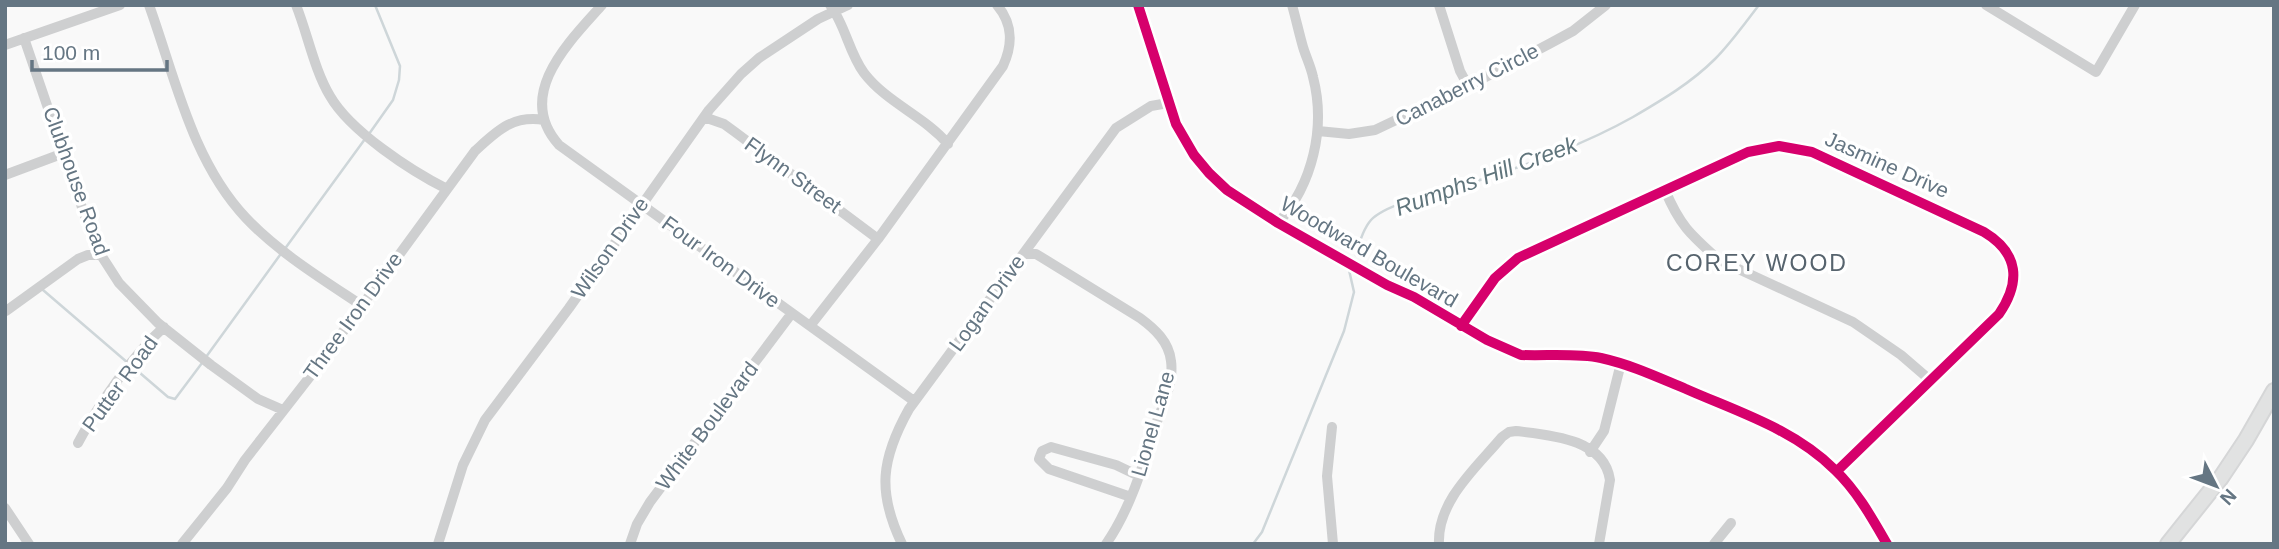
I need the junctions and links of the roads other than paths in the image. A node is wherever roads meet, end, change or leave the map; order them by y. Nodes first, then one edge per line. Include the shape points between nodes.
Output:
1 (120, 5) edge
2 (149, 5) edge
3 (296, 5) edge
4 (602, 5) edge
5 (848, 5) edge
6 (997, 5) edge
7 (1138, 5) edge
8 (1292, 5) edge
9 (1439, 5) edge
10 (1606, 5) edge
11 (1986, 5) edge
12 (2135, 5) edge
13 (833, 8) edge
14 (24, 38) junction
15 (5, 45) edge
16 (1468, 86) junction
17 (1168, 103) junction
18 (705, 117) junction
19 (544, 120) junction
20 (1318, 131) junction
21 (948, 144) junction
22 (64, 153) junction
23 (5, 175) edge
24 (447, 189) junction
25 (1665, 190) junction
26 (641, 204) junction
27 (1278, 223) junction
28 (878, 239) junction
29 (1023, 254) junction
30 (101, 255) junction
31 (361, 305) junction
32 (6, 311) edge
33 (792, 313) junction
34 (810, 326) junction
35 (1461, 326) junction
36 (164, 327) junction
37 (1621, 363) junction
38 (1930, 380) junction
39 (2274, 391) edge
40 (915, 401) junction
41 (283, 410) junction
42 (1332, 427) dead end
43 (78, 443) dead end
44 (1590, 452) junction
45 (1837, 471) junction
46 (1139, 476) junction
47 (1132, 496) junction
48 (5, 508) edge
49 (1731, 523) dead end
50 (29, 544) edge
51 (182, 544) edge
52 (438, 544) edge
53 (630, 544) edge
54 (902, 544) edge
55 (1106, 544) edge
56 (1333, 544) edge
57 (1439, 544) edge
58 (1600, 544) edge
59 (1714, 544) edge
60 (1887, 544) edge
61 (2168, 544) edge

1 - 14 street
2 - 31 street via 197,142 230,199 271,241
3 - 24 street via 319,74 343,115 359,132
4 - 19 street via 562,50 551,70 542,105
5 - 13 street, Wilson Drive
6 - 21 street via 1009,23 1007,58
7 - 17 street, Woodward Boulevard
8 - 20 street via 1313,76
9 - 16 street
10 - 16 street, Canaberry Circle via 1561,37
11 - 12 street via 2096,72
13 - 18 street, Wilson Drive via 760,58
13 - 21 street via 863,72
14 - 15 street
14 - 22 street, Clubhouse Road
16 - 20 street, Canaberry Circle via 1375,131
17 - 27 street, Woodward Boulevard via 1188,145 1209,173
17 - 29 street, Logan Drive via 1151,106 1116,128
18 - 26 street, Wilson Drive
18 - 28 street, Flynn Street via 724,124
19 - 24 street, Three Iron Drive via 525,118 500,129 475,151
19 - 26 street, Four Iron Drive via 559,145
20 - 27 street via 1305,181
21 - 28 street
22 - 23 street
22 - 30 street, Clubhouse Road
24 - 31 street, Three Iron Drive
25 - 35 street, Jasmine Drive via 1509,264
25 - 38 street via 1684,229 1719,260 1853,322
25 - 38 street, Jasmine Drive via 1748,152 1790,147 1834,161 1993,238 2012,262 2011,294 1999,314
26 - 33 street, Four Iron Drive
26 - 52 street, Wilson Drive via 481,427 463,465
27 - 35 street, Woodward Boulevard
28 - 34 street
29 - 40 street, Logan Drive
29 - 46 street, Lionel Lane via 1041,257 1140,318 1169,351 1172,368 1166,395
30 - 32 street via 78,259
30 - 36 street, Clubhouse Road via 126,292
31 - 41 street, Three Iron Drive
33 - 34 street, Four Iron Drive
33 - 53 street, White Boulevard via 650,502
34 - 40 street, Four Iron Drive
35 - 37 street, Woodward Boulevard via 1521,355
36 - 41 street, Clubhouse Road via 258,399
36 - 43 street, Putter Road via 135,358
37 - 44 street via 1606,423
37 - 45 street, Woodward Boulevard via 1779,429
38 - 45 street, Jasmine Drive
39 - 61 street via 2207,498
40 - 54 street, Logan Drive via 892,442 884,475 887,508
41 - 51 street, Three Iron Drive
42 - 56 street via 1327,476
44 - 57 street via 1565,437 1509,432 1450,501 1442,514
44 - 58 street via 1608,470 1610,480
45 - 60 street, Woodward Boulevard
46 - 47 street, Lionel Lane
46 - 47 street via 1051,447 1042,451 1039,459 1049,469
47 - 55 street, Lionel Lane
48 - 50 street
49 - 59 street

